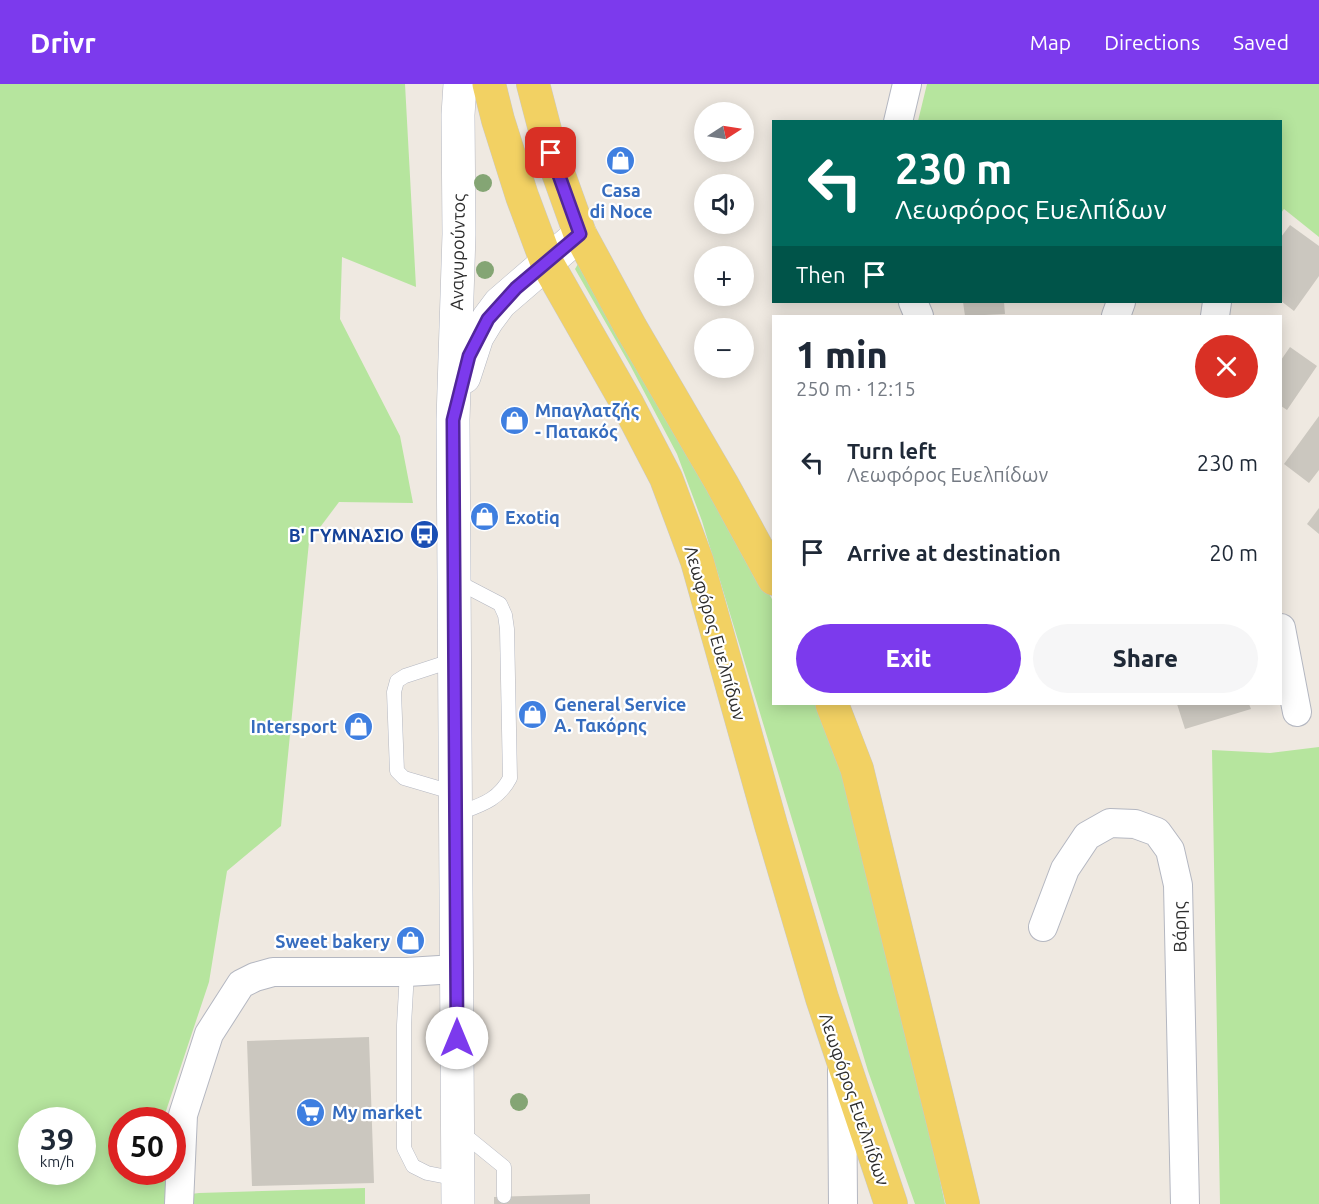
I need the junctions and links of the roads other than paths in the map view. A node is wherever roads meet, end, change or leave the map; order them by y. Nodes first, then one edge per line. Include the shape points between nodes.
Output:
1 (442, 84) edge
2 (489, 84) edge
3 (533, 84) edge
4 (907, 84) edge
5 (459, 99) edge
6 (898, 120) edge
7 (580, 234) junction
8 (547, 262) junction
9 (453, 420) junction
10 (772, 575) edge
11 (454, 580) junction
12 (1282, 633) edge
13 (454, 660) junction
14 (832, 705) edge
15 (1297, 712) dead end
16 (455, 804) junction
17 (1042, 927) dead end
18 (456, 969) junction
19 (407, 972) junction
20 (842, 1059) junction
21 (458, 1129) junction
22 (458, 1192) edge
23 (504, 1196) dead end
24 (179, 1204) edge
25 (843, 1204) edge
26 (891, 1204) edge
27 (963, 1204) edge
28 (1185, 1204) edge

1 - 5 street
2 - 8 main road, Λεωφόρος Ευελπίδων via 518,186
3 - 7 main road via 551,153
4 - 6 street
5 - 9 main road, Αναγυρούντος
7 - 8 main road, Αναγυρούντος
7 - 10 main road
8 - 9 main road, Αναγυρούντος via 488,319 469,356
8 - 20 main road, Λεωφόρος Ευελπίδων via 628,405 674,498 697,561
9 - 11 main road, Αναγυρούντος
11 - 13 main road, Αναγυρούντος
11 - 16 lane via 500,604 505,615 510,778 503,790 485,803
12 - 15 street
13 - 16 main road, Αναγυρούντος
13 - 16 lane via 405,676 397,681 394,692 397,771
14 - 27 main road via 857,769
16 - 18 main road, Αναγυρούντος
17 - 28 street, Βάρης via 1065,869 1087,836 1110,823 1135,824 1157,832 1170,850 1178,885
18 - 19 street
18 - 21 main road, Αναγυρούντος
19 - 22 lane via 404,1148 414,1166
19 - 24 street via 273,972 241,984 209,1035 183,1115
20 - 25 street
20 - 26 main road, Λεωφόρος Ευελπίδων
21 - 22 main road, Αναγυρούντος
21 - 23 lane via 504,1167

